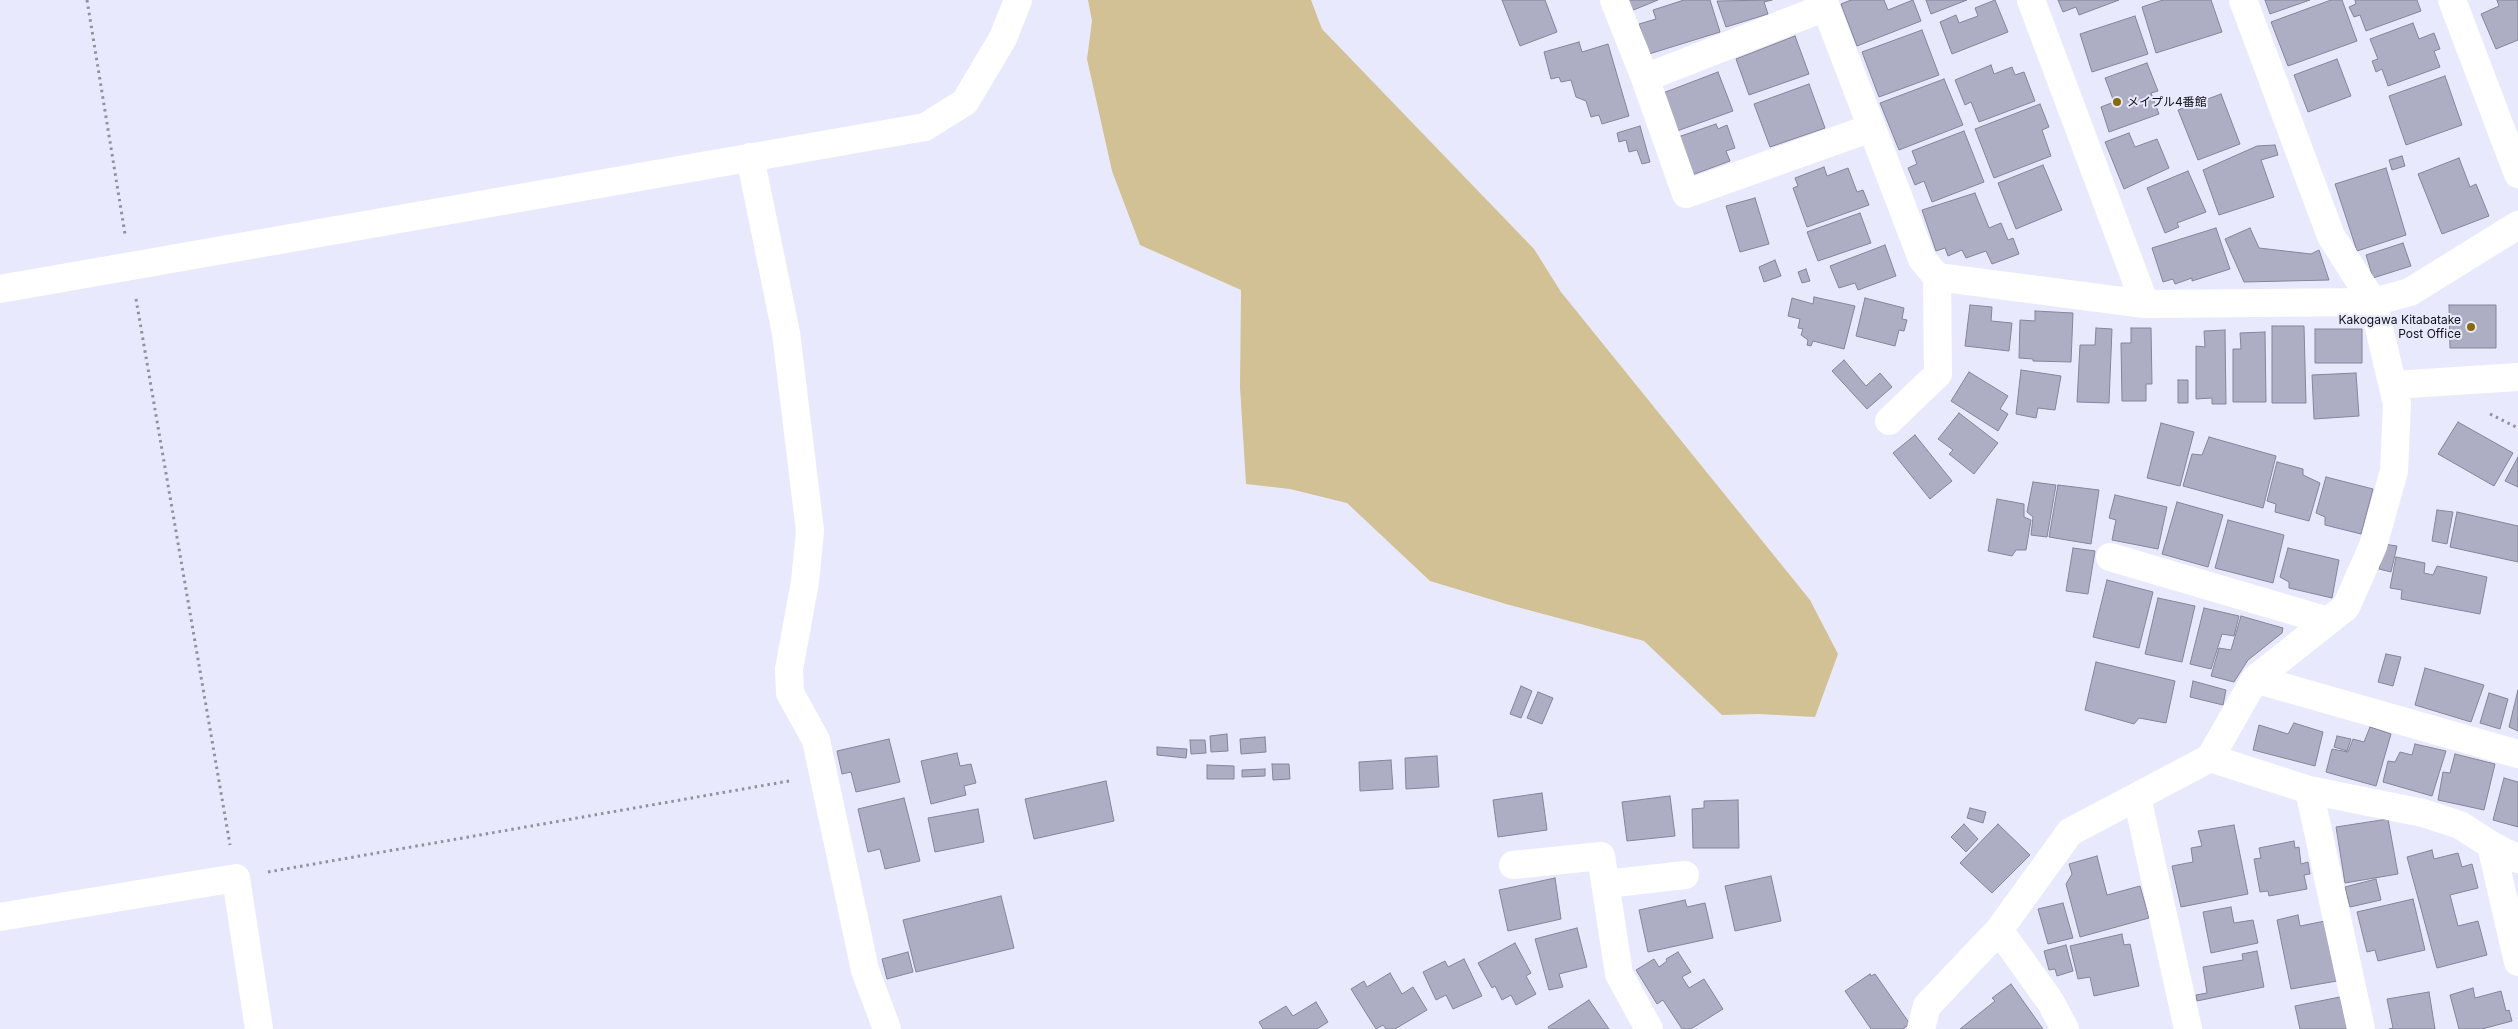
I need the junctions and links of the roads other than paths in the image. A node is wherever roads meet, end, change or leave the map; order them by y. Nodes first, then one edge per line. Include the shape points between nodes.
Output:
1 (1018, 0) edge
2 (1614, 0) edge
3 (2032, 0) edge
4 (2243, 0) edge
5 (2452, 0) edge
6 (1824, 4) edge
7 (1645, 78) junction
8 (1871, 128) junction
9 (750, 157) junction
10 (2518, 174) edge
11 (2518, 225) edge
12 (1937, 277) junction
13 (0, 290) edge
14 (2373, 302) junction
15 (2146, 304) junction
16 (2518, 377) edge
17 (2392, 385) junction
18 (1889, 420) dead end
19 (2110, 557) dead end
20 (2328, 621) junction
21 (2255, 679) junction
22 (2518, 754) edge
23 (2210, 758) junction
24 (2309, 790) junction
25 (2137, 797) junction
26 (2491, 845) junction
27 (2518, 859) edge
28 (1513, 865) dead end
29 (1685, 875) dead end
30 (1606, 884) junction
31 (0, 917) edge
32 (1999, 930) junction
33 (2518, 962) edge
34 (258, 1029) edge
35 (887, 1029) edge
36 (1649, 1029) edge
37 (1921, 1029) edge
38 (2065, 1029) edge
39 (2188, 1029) edge
40 (2361, 1029) edge

1 - 9 street via 1003,38 965,102 925,127
2 - 7 street
3 - 15 street
4 - 14 street via 2331,236
5 - 10 street
6 - 7 street
6 - 8 street
7 - 8 street via 1686,194
8 - 12 street via 1922,259
9 - 13 street
9 - 35 street via 786,333 810,531 789,669 790,693 816,740 865,970
11 - 14 street via 2410,292
12 - 15 street
12 - 18 street via 1938,374
14 - 15 street
14 - 17 street
16 - 17 street
17 - 20 street via 2397,404 2394,471 2374,546 2346,607
19 - 20 street
20 - 21 street
21 - 22 street
21 - 23 street
23 - 24 street
23 - 25 street
24 - 26 street via 2423,813 2460,825
24 - 40 street
25 - 32 street via 2070,832
25 - 39 street
26 - 27 street
26 - 33 street
28 - 30 street via 1601,856
29 - 30 street
30 - 36 street via 1619,974
31 - 34 street via 236,878
32 - 37 street via 1928,1006
32 - 38 street

